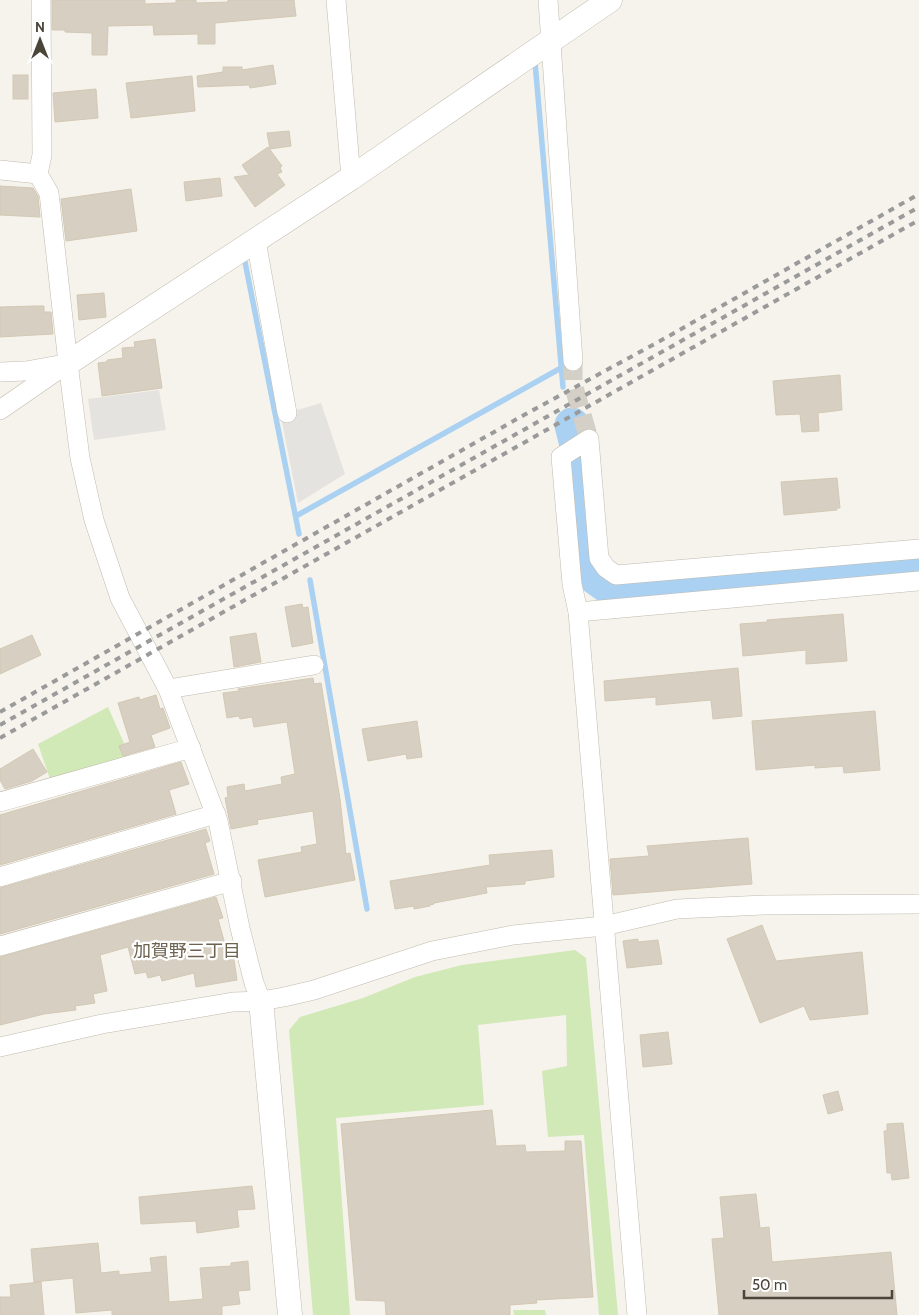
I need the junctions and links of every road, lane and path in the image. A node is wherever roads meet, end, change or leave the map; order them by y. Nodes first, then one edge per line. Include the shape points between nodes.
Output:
1 (41, 0) edge
2 (336, 0) edge
3 (548, 0) edge
4 (610, 0) edge
5 (551, 39) junction
6 (0, 170) edge
7 (38, 174) junction
8 (351, 178) junction
9 (256, 241) junction
10 (573, 361) tunnel mouth
11 (68, 363) junction
12 (0, 372) edge
13 (0, 410) edge
14 (287, 413) dead end
15 (919, 549) edge
16 (919, 581) edge
17 (578, 612) junction
18 (314, 665) dead end
19 (168, 689) junction
20 (191, 748) junction
21 (0, 802) edge
22 (216, 814) junction
23 (0, 877) edge
24 (232, 881) junction
25 (919, 904) edge
26 (604, 926) junction
27 (0, 946) edge
28 (261, 1001) junction
29 (0, 1046) edge
30 (290, 1315) edge
31 (637, 1315) edge

1 - 7 street via 42,155
2 - 8 street
3 - 5 street
4 - 5 street
5 - 8 street
5 - 10 street
6 - 7 street
7 - 11 street via 49,192
8 - 9 street
9 - 11 street
9 - 14 street
11 - 12 street
11 - 13 street
11 - 19 street via 80,458 94,520 120,598
15 - 17 street via 616,576 599,558 590,438 561,457 572,584
16 - 17 street
17 - 26 street
18 - 19 street
19 - 20 street
20 - 21 street
20 - 22 street
22 - 23 street
22 - 24 street
24 - 27 street
24 - 28 street via 244,946
25 - 26 street via 678,909
26 - 28 street via 513,934 432,951 314,990
26 - 31 street
28 - 29 street via 233,1002 120,1021
28 - 30 street

